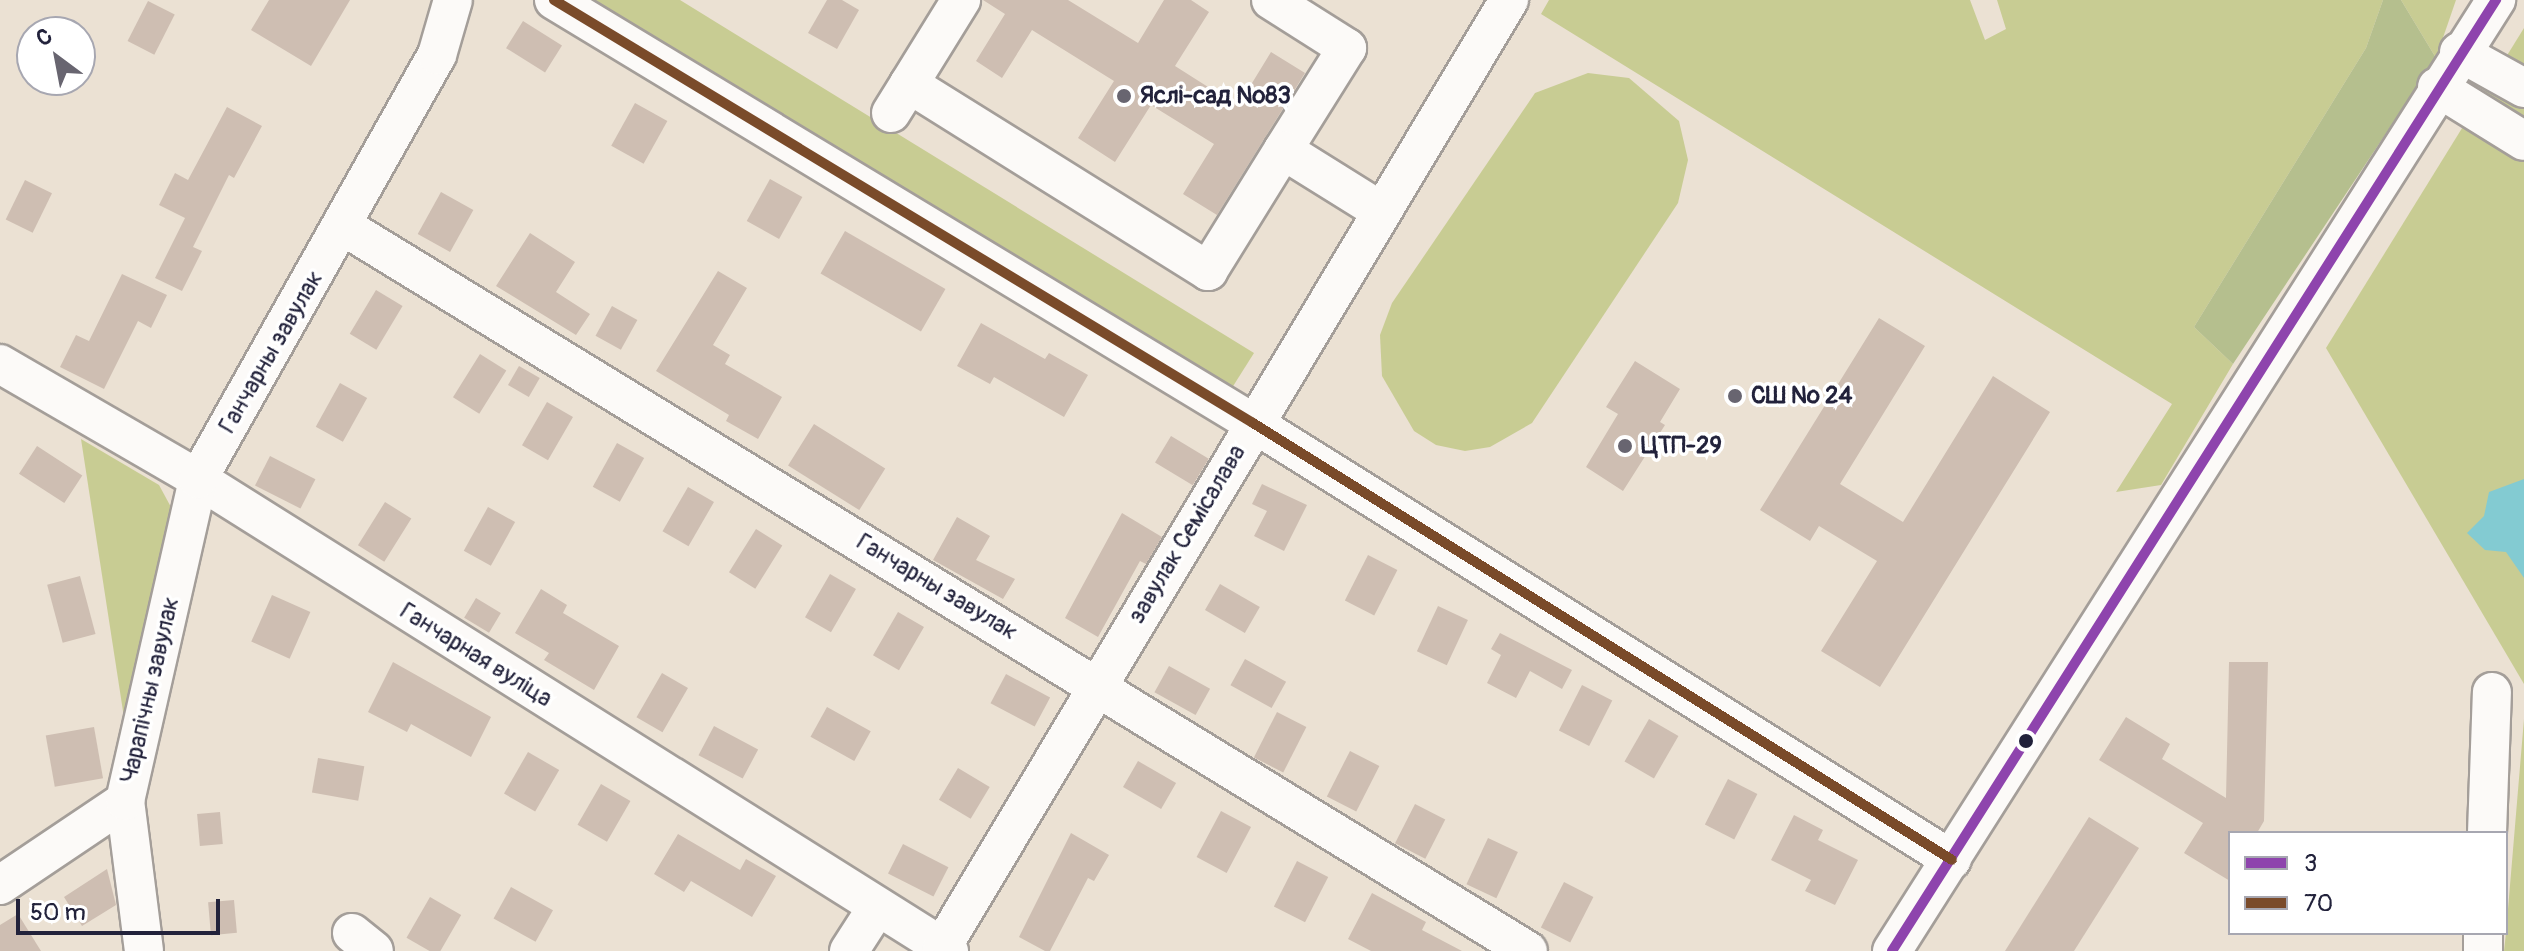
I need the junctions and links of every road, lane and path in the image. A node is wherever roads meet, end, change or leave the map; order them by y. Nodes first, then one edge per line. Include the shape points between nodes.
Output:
1 (453, 0) edge
2 (554, 0) edge
3 (961, 0) edge
4 (1271, 0) edge
5 (1509, 0) edge
6 (2496, 0) edge
7 (2459, 52) junction
8 (2437, 87) junction
9 (2524, 88) edge
10 (2524, 141) edge
11 (1283, 150) junction
12 (1381, 211) junction
13 (343, 226) junction
14 (0, 364) edge
15 (1253, 423) junction
16 (198, 479) junction
17 (1098, 684) junction
18 (2492, 692) dead end
19 (125, 801) junction
20 (2487, 831) edge
21 (1952, 860) junction
22 (0, 885) edge
23 (876, 909) junction
24 (945, 949) edge
25 (144, 951) edge
26 (849, 951) edge
27 (1528, 951) edge
28 (1892, 951) edge

1 - 13 street, Ганчарны завулак via 437,55
2 - 15 street
3 - 11 street via 900,98 1208,271
4 - 11 street via 1347,48
5 - 12 street, завулак Семісалава
6 - 7 street
7 - 8 street
7 - 9 street
8 - 10 street
8 - 21 street
11 - 12 street
12 - 15 street, завулак Семісалава
13 - 16 street, Ганчарны завулак
13 - 17 street, Ганчарны завулак
14 - 16 street, Ганчарная вуліца
15 - 17 street, завулак Семісалава
15 - 21 street
16 - 19 street, Чарапічны завулак
16 - 23 street, Ганчарная вуліца
17 - 24 street, завулак Семісалава
17 - 27 street, Ганчарны завулак
18 - 20 street
19 - 22 street
19 - 25 street, Чарапічны завулак
21 - 28 street
23 - 24 street, Ганчарная вуліца
23 - 26 street

